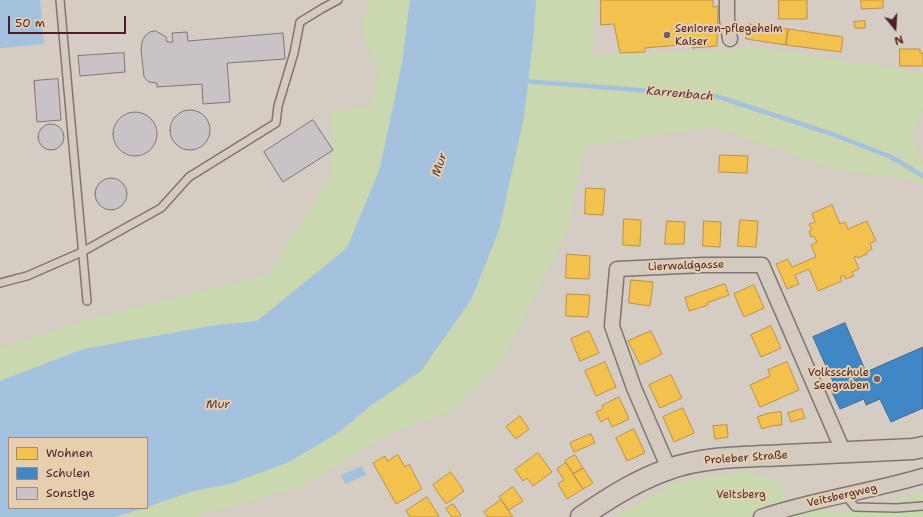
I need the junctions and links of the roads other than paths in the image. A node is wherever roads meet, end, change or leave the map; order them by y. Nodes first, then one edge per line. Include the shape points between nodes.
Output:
1 (60, 0) edge
2 (338, 0) edge
3 (727, 0) edge
4 (730, 39) dead end
5 (82, 252) junction
6 (0, 283) edge
7 (87, 301) dead end
8 (923, 447) edge
9 (844, 453) junction
10 (669, 468) junction
11 (923, 476) edge
12 (845, 495) junction
13 (923, 506) edge
14 (582, 517) edge
15 (761, 517) edge

1 - 5 lane
2 - 5 lane via 300,22 276,123 189,177 161,208
3 - 4 street
5 - 6 lane via 27,276
5 - 7 lane
8 - 9 main road, Proleber Straße
9 - 10 main road, Proleber Straße via 703,460
9 - 10 street, Lierwaldgasse via 762,265 617,269 612,326 634,388
10 - 14 main road, Proleber Straße via 632,484
11 - 12 street, Veitsbergweg
12 - 13 lane via 855,506
12 - 15 street, Veitsbergweg

